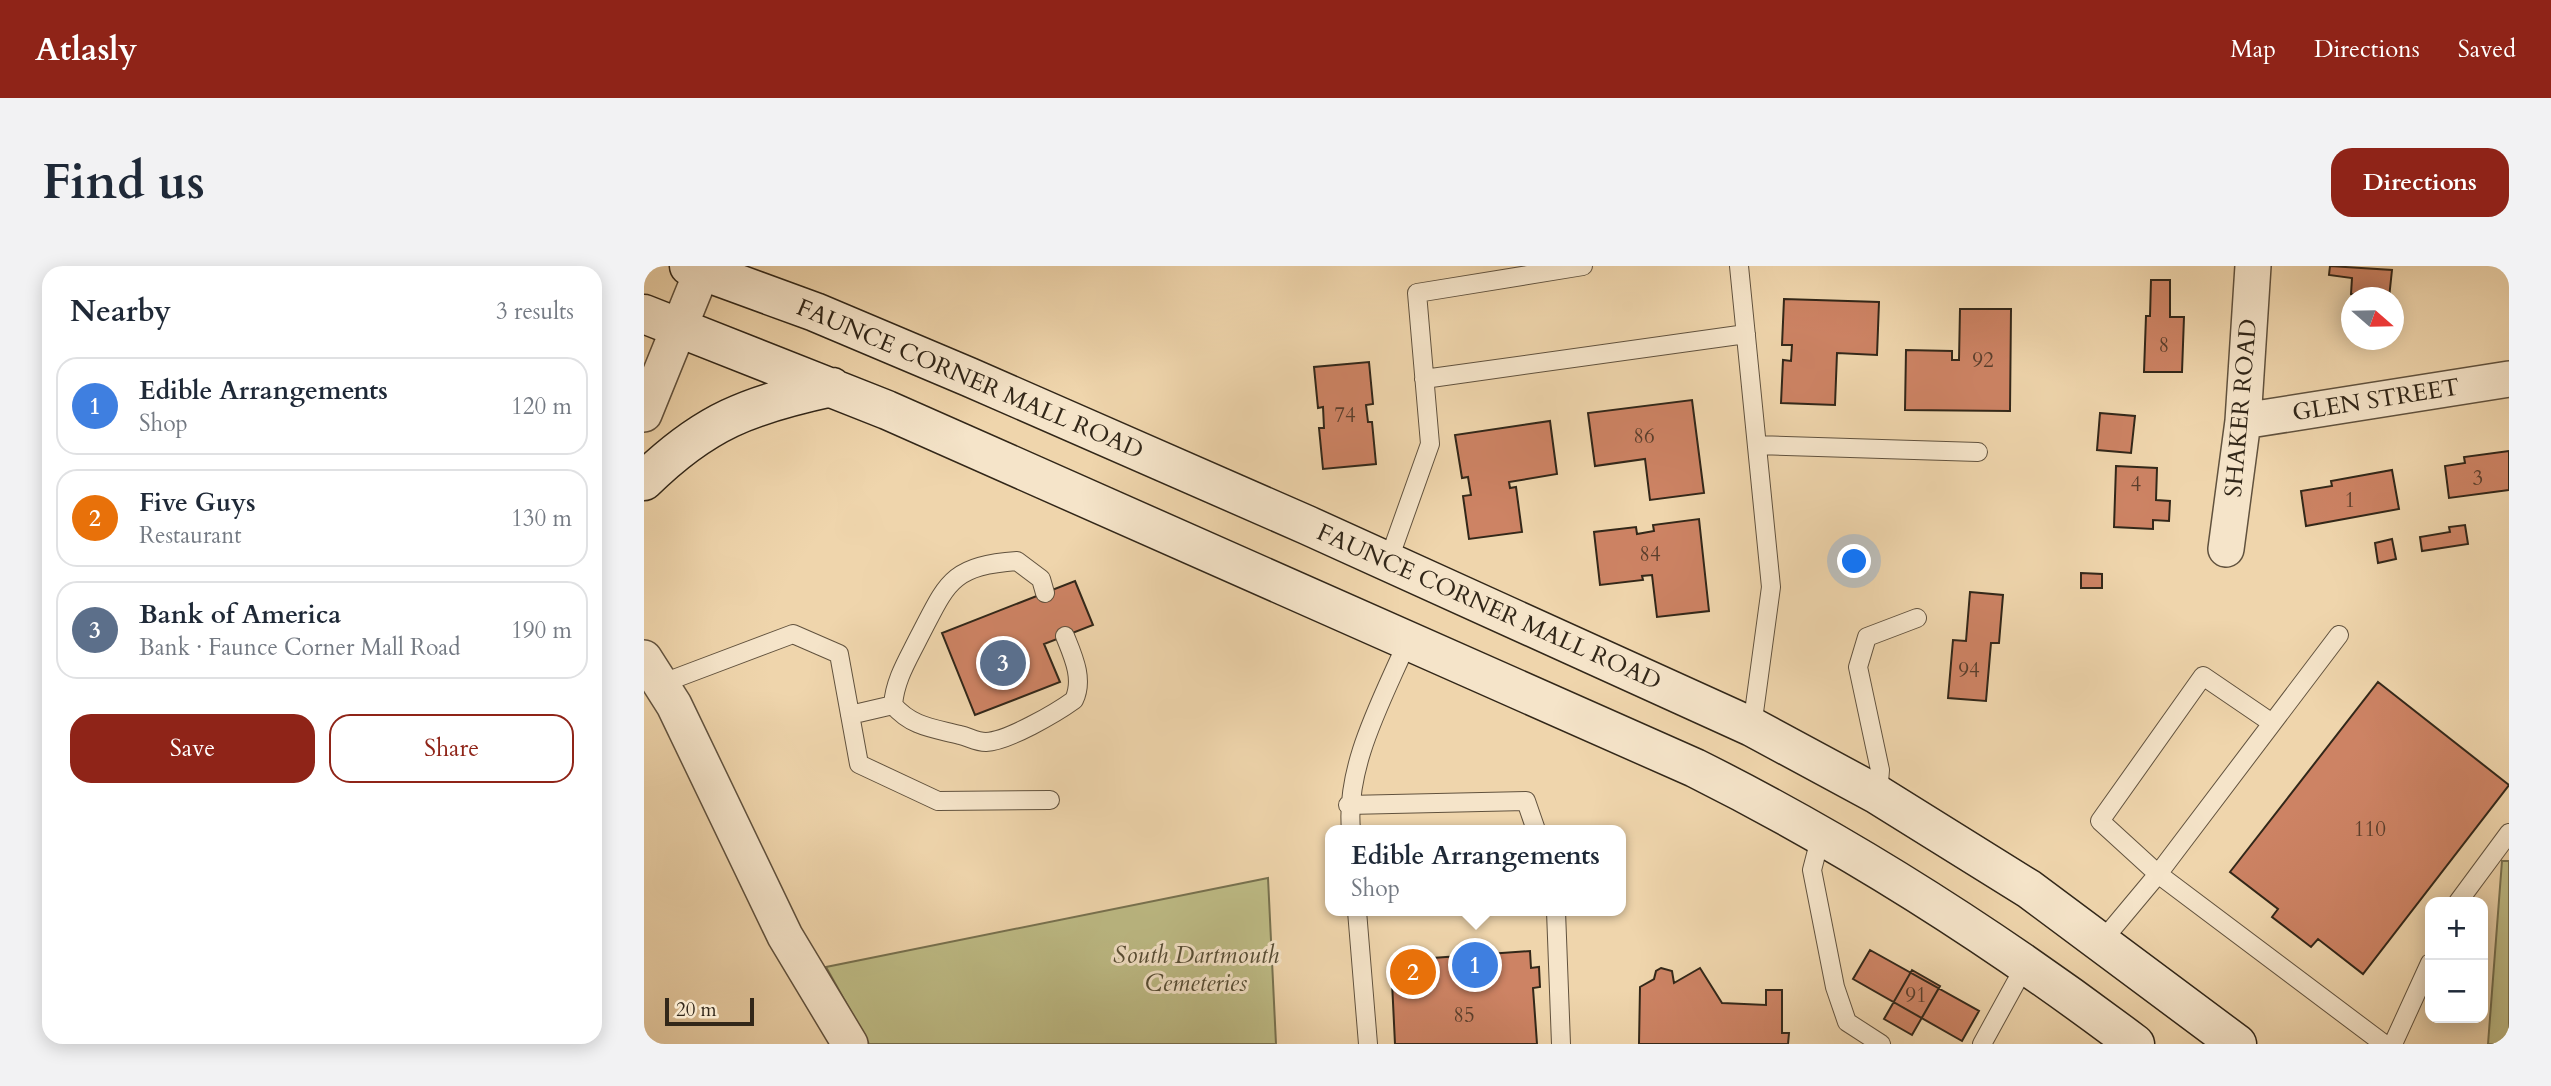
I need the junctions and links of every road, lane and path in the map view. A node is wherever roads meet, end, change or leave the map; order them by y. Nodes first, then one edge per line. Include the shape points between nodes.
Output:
1 (1583, 266) edge
2 (1739, 266) edge
3 (2253, 266) edge
4 (695, 268) edge
5 (644, 314) edge
6 (680, 328) junction
7 (1746, 334) junction
8 (1424, 379) junction
9 (2509, 379) edge
10 (832, 387) junction
11 (644, 414) edge
12 (2243, 421) junction
13 (1757, 445) junction
14 (1978, 452) dead end
15 (644, 481) edge
16 (2226, 549) dead end
17 (1388, 562) junction
18 (1045, 593) dead end
19 (1917, 618) dead end
20 (2340, 635) dead end
21 (1065, 636) dead end
22 (1408, 640) junction
23 (653, 671) edge
24 (892, 705) junction
25 (850, 715) junction
26 (2272, 723) junction
27 (1752, 727) junction
28 (1878, 795) junction
29 (1050, 800) dead end
30 (1348, 805) junction
31 (1350, 825) edge
32 (1534, 825) edge
33 (2509, 833) edge
34 (1822, 835) junction
35 (2158, 874) junction
36 (2462, 897) edge
37 (1357, 916) edge
38 (1556, 916) edge
39 (2102, 941) junction
40 (2026, 964) junction
41 (2425, 974) edge
42 (2087, 1008) junction
43 (850, 1044) edge
44 (1368, 1044) edge
45 (1560, 1044) edge
46 (1881, 1044) edge
47 (1982, 1044) edge
48 (2099, 1044) edge
49 (2135, 1044) edge
50 (2237, 1044) edge
51 (2384, 1044) edge
52 (2393, 1044) edge

1 - 8 lane via 1417,293
2 - 7 lane
3 - 12 street, SHAKER ROAD
4 - 6 street
4 - 17 main road, FAUNCE CORNER MALL ROAD via 887,341
5 - 6 main road
6 - 10 main road
6 - 11 street
7 - 8 lane
7 - 13 lane
8 - 17 lane via 1430,444
9 - 12 street, GLEN STREET
10 - 15 main road via 783,397 715,423
10 - 22 main road
12 - 16 street, SHAKER ROAD
13 - 14 lane
13 - 27 lane via 1770,587
17 - 27 main road, FAUNCE CORNER MALL ROAD
18 - 24 lane via 1041,579 1017,561 986,563 962,574 941,592 900,673
19 - 28 lane via 1867,637 1858,667 1880,770
20 - 26 lane
21 - 24 lane via 1079,675 1074,700 1000,738 975,741 923,727 905,719
22 - 30 lane via 1360,758
22 - 34 main road via 1643,743
23 - 25 lane via 793,634 839,654
23 - 43 street via 785,936
24 - 25 lane
25 - 29 lane via 859,764 938,802
26 - 35 lane
26 - 35 lane via 2203,676 2100,821
27 - 28 main road, FAUNCE CORNER MALL ROAD
28 - 39 main road, FAUNCE CORNER MALL ROAD via 2018,882
30 - 31 lane
30 - 32 lane via 1526,801
33 - 36 lane
34 - 40 main road via 1935,902
34 - 46 lane via 1812,870 1835,986 1847,1023
35 - 39 lane
35 - 51 lane
37 - 44 lane
38 - 45 lane
39 - 50 main road, FAUNCE CORNER MALL ROAD
40 - 42 main road
40 - 47 lane
41 - 52 lane
42 - 48 street
42 - 49 main road

